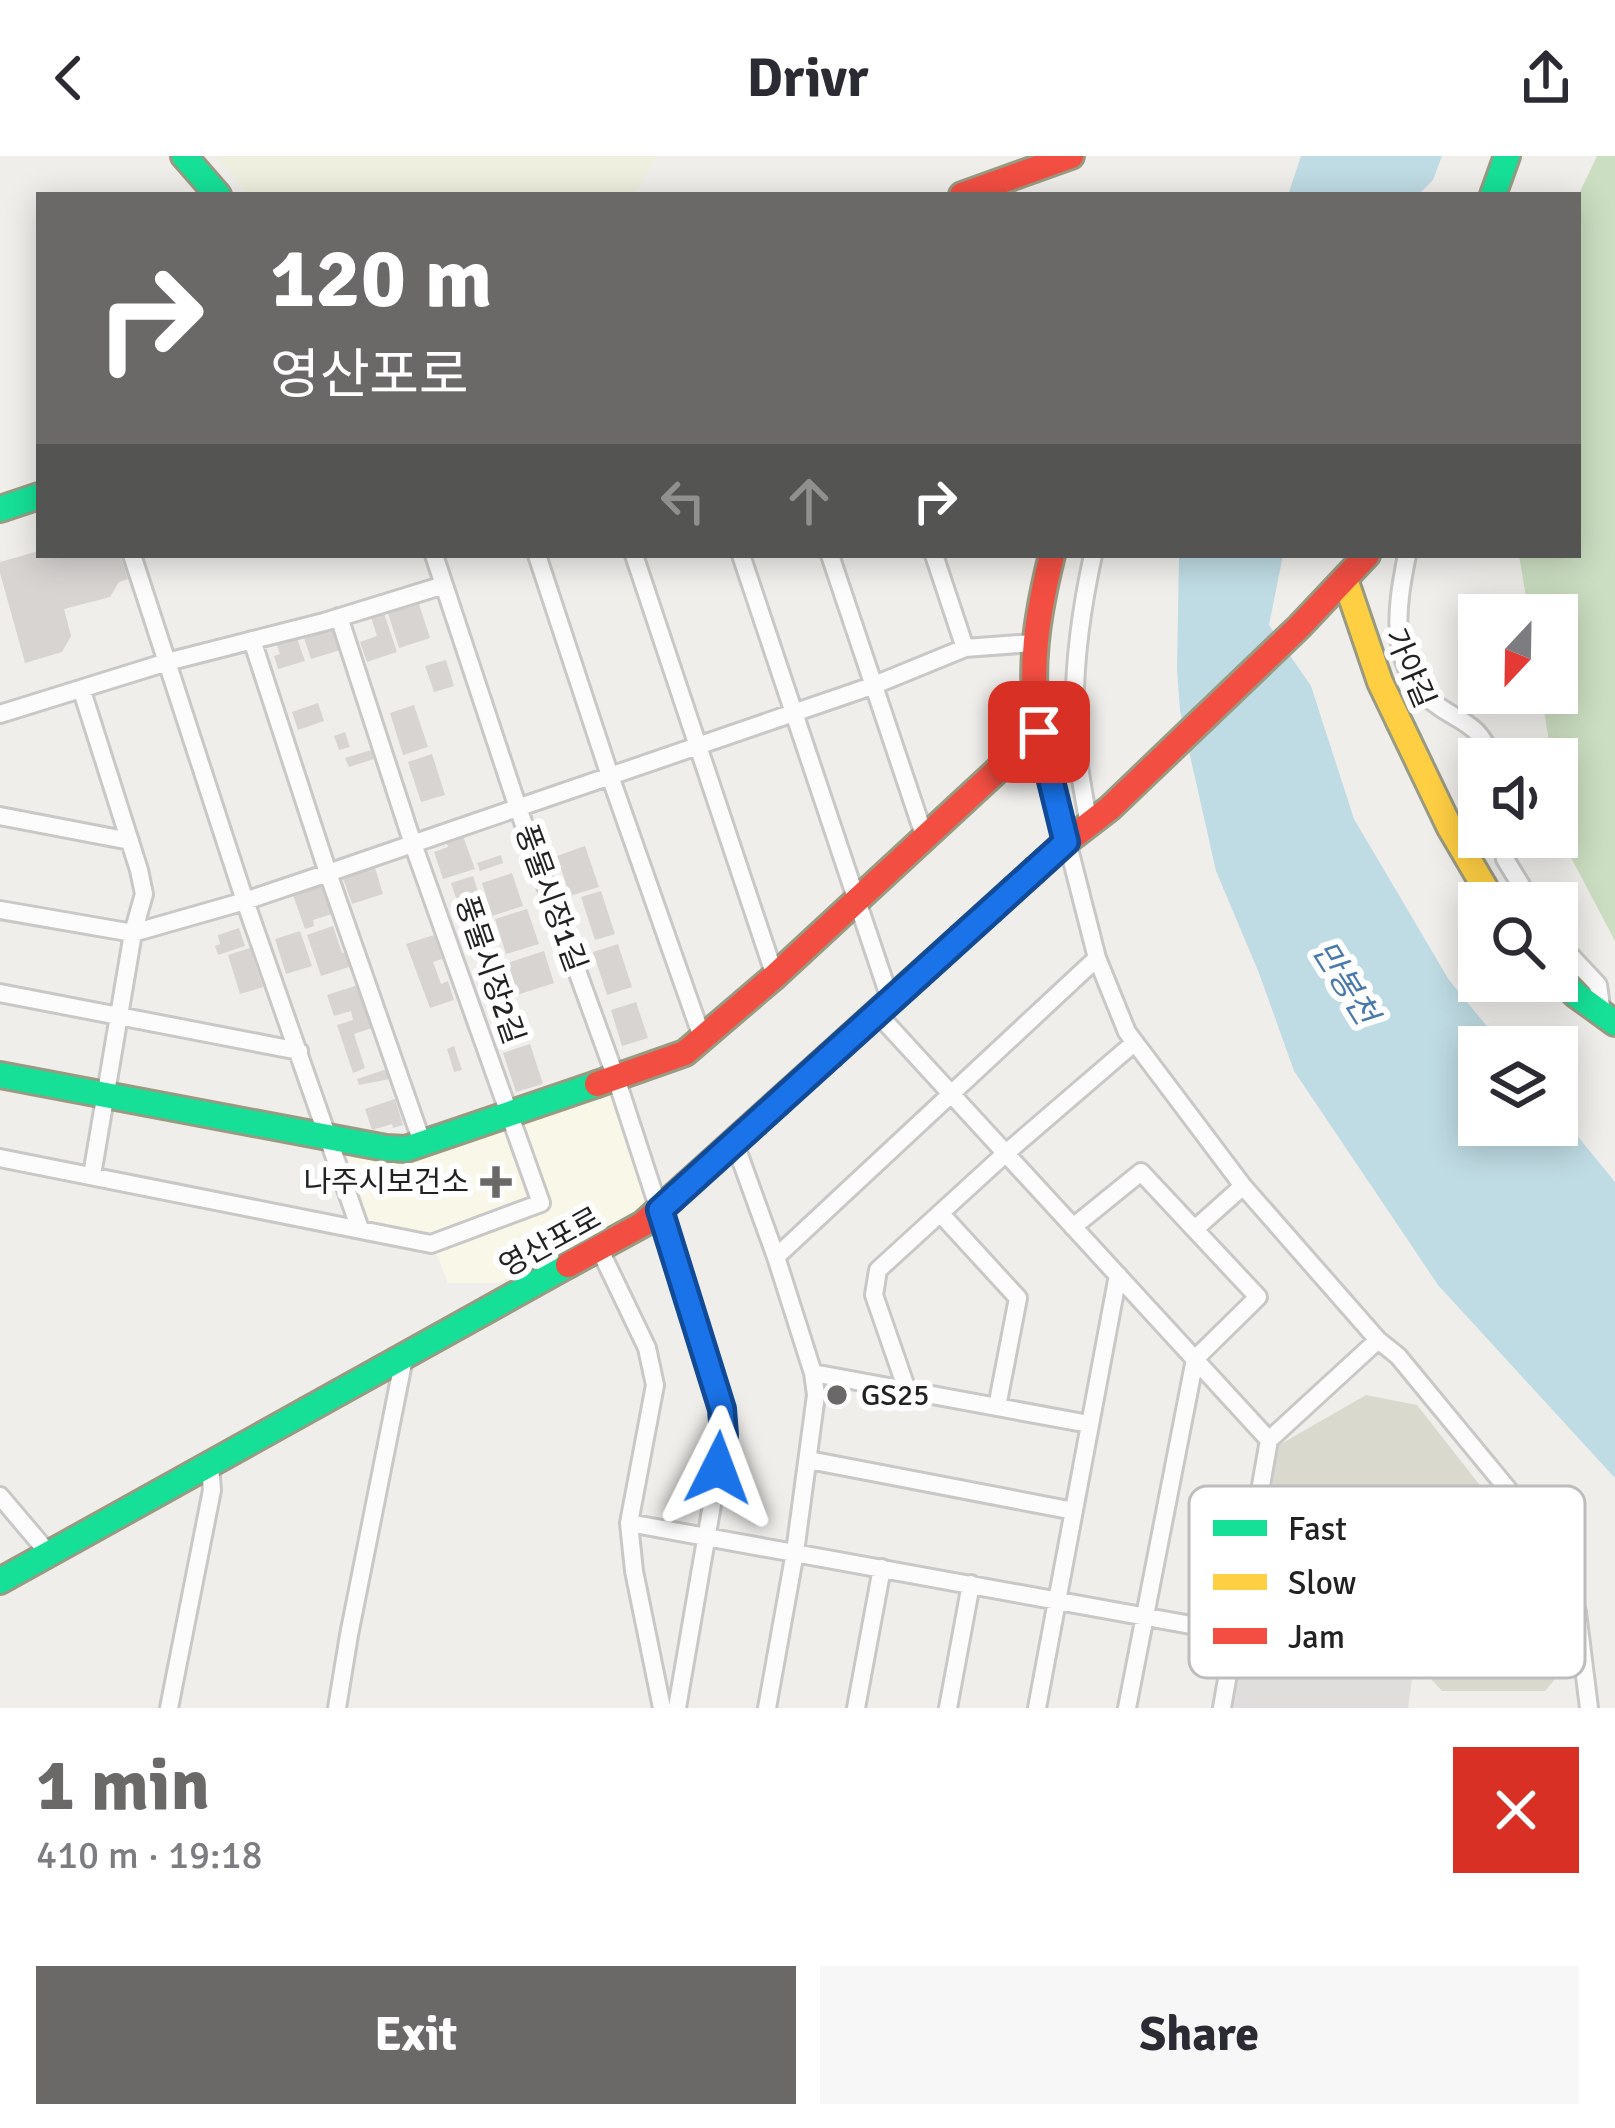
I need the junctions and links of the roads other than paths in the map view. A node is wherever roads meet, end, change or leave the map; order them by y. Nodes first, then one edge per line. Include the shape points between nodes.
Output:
1 (184, 156) edge
2 (1071, 156) edge
3 (1502, 160) edge
4 (215, 192) edge
5 (970, 192) edge
6 (1493, 192) edge
7 (36, 497) edge
8 (0, 508) edge
9 (133, 558) edge
10 (435, 558) edge
11 (538, 558) edge
12 (635, 558) edge
13 (742, 558) edge
14 (831, 558) edge
15 (935, 558) edge
16 (1051, 558) edge
17 (1093, 558) edge
18 (1364, 558) edge
19 (1407, 558) edge
20 (1346, 579) junction
21 (444, 585) junction
22 (339, 617) junction
23 (252, 640) junction
24 (1034, 643) junction
25 (965, 649) junction
26 (167, 662) junction
27 (872, 686) junction
28 (82, 691) junction
29 (794, 713) junction
30 (0, 714) edge
31 (1039, 732) junction
32 (1480, 738) edge
33 (698, 746) junction
34 (610, 776) junction
35 (518, 808) junction
36 (0, 816) edge
37 (1088, 825) junction
38 (925, 835) junction
39 (130, 842) junction
40 (1066, 842) junction
41 (413, 844) junction
42 (328, 873) junction
43 (1483, 882) edge
44 (857, 898) junction
45 (245, 901) junction
46 (0, 910) edge
47 (133, 933) junction
48 (1097, 958) junction
49 (1578, 964) edge
50 (775, 976) junction
51 (0, 993) edge
52 (1578, 996) edge
53 (883, 1005) junction
54 (119, 1014) junction
55 (1608, 1018) edge
56 (703, 1040) junction
57 (1134, 1043) junction
58 (299, 1051) junction
59 (0, 1075) edge
60 (616, 1078) junction
61 (105, 1093) junction
62 (951, 1094) junction
63 (510, 1117) junction
64 (329, 1136) junction
65 (734, 1141) junction
66 (423, 1145) junction
67 (1006, 1153) junction
68 (0, 1158) edge
69 (92, 1174) junction
70 (1243, 1186) junction
71 (660, 1210) junction
72 (940, 1213) junction
73 (1073, 1227) junction
74 (360, 1229) junction
75 (1195, 1229) junction
76 (599, 1248) junction
77 (776, 1258) junction
78 (1118, 1275) junction
79 (1378, 1340) junction
80 (404, 1358) junction
81 (1195, 1359) junction
82 (813, 1373) junction
83 (908, 1390) junction
84 (997, 1407) junction
85 (1089, 1424) junction
86 (1269, 1440) junction
87 (809, 1460) junction
88 (210, 1466) junction
89 (1261, 1486) edge
90 (1505, 1486) edge
91 (0, 1496) edge
92 (1073, 1511) junction
93 (629, 1523) junction
94 (708, 1536) junction
95 (795, 1552) junction
96 (50, 1555) junction
97 (883, 1568) junction
98 (0, 1581) edge
99 (971, 1584) junction
100 (1057, 1600) junction
101 (1145, 1616) junction
102 (1189, 1624) edge
103 (1585, 1676) edge
104 (1227, 1678) edge
105 (169, 1708) edge
106 (337, 1708) edge
107 (662, 1708) edge
108 (677, 1708) edge
109 (767, 1708) edge
110 (856, 1708) edge
111 (948, 1708) edge
112 (1037, 1708) edge
113 (1127, 1708) edge
114 (1222, 1708) edge
115 (1589, 1708) edge

1 - 4 street
2 - 5 street
3 - 6 street
7 - 8 street
9 - 26 street
10 - 21 street, 풍물시장1길
11 - 34 street
12 - 33 street
13 - 29 street
14 - 27 street
15 - 25 street
16 - 24 street
17 - 37 street via 1074,700
18 - 20 street, 영산포로
19 - 32 street via 1397,604 1402,656 1418,689
20 - 37 street, 영산포로
20 - 43 street, 가야길 via 1380,682
21 - 22 street
21 - 35 street, 풍물시장1길
22 - 23 street
22 - 41 street, 풍물시장2길
23 - 26 street
23 - 42 street
24 - 25 street
24 - 31 street via 1031,698
25 - 27 street
26 - 28 street
26 - 45 street
27 - 29 street
27 - 38 street
28 - 30 street
28 - 39 street
29 - 33 street
29 - 44 street
31 - 38 street
31 - 40 street
33 - 34 street
33 - 50 street
34 - 35 street
34 - 56 street
35 - 41 street
35 - 60 street, 풍물시장1길
36 - 39 street
37 - 40 street, 영산포로
38 - 44 street
39 - 47 street via 144,894
40 - 48 street
40 - 53 street, 영산포로
41 - 42 street
41 - 63 street, 풍물시장2길
42 - 45 street
42 - 66 street
44 - 50 street
44 - 53 street
45 - 47 street
45 - 58 street
46 - 47 street
47 - 54 street
48 - 57 street
48 - 62 street
49 - 55 street via 1598,985
50 - 56 street
51 - 54 street
52 - 55 street
53 - 62 street
53 - 65 street, 영산포로
54 - 58 street
54 - 61 street
56 - 60 street
57 - 67 street
57 - 70 street
58 - 64 street
59 - 61 street
60 - 63 street
60 - 71 street, 풍물시장1길
61 - 64 street
61 - 69 street
62 - 67 street
62 - 77 street
63 - 66 street
63 - 74 street, 풍물시장2길 via 541,1203 431,1244
64 - 66 street via 386,1148
64 - 74 street
65 - 71 street, 영산포로
65 - 77 street
67 - 72 street
67 - 73 street
68 - 69 street
69 - 74 street
70 - 75 street
70 - 79 street
71 - 76 street, 영산포로
71 - 94 street, 풍물시장1길 via 722,1409
72 - 83 street via 878,1270 874,1294
72 - 84 street via 1018,1298
73 - 75 street via 1141,1172
73 - 78 street
75 - 81 street via 1258,1298
76 - 80 street, 영산포로
76 - 93 street via 655,1385
77 - 82 street
78 - 81 street
78 - 85 street
79 - 86 street
79 - 90 street
80 - 88 street, 영산포로
80 - 106 street
81 - 86 street
81 - 101 street
82 - 83 street
82 - 87 street
83 - 84 street
84 - 85 street
85 - 92 street
86 - 89 street
87 - 92 street
87 - 95 street
88 - 96 street, 영산포로
88 - 105 street
91 - 96 street
92 - 100 street
93 - 94 street
93 - 107 street
94 - 95 street
94 - 108 street, 풍물시장1길
95 - 97 street
95 - 109 street
96 - 98 street, 영산포로
97 - 99 street
97 - 110 street
99 - 100 street
99 - 111 street
100 - 101 street
100 - 112 street
101 - 102 street
101 - 113 street
103 - 115 street
104 - 114 street

